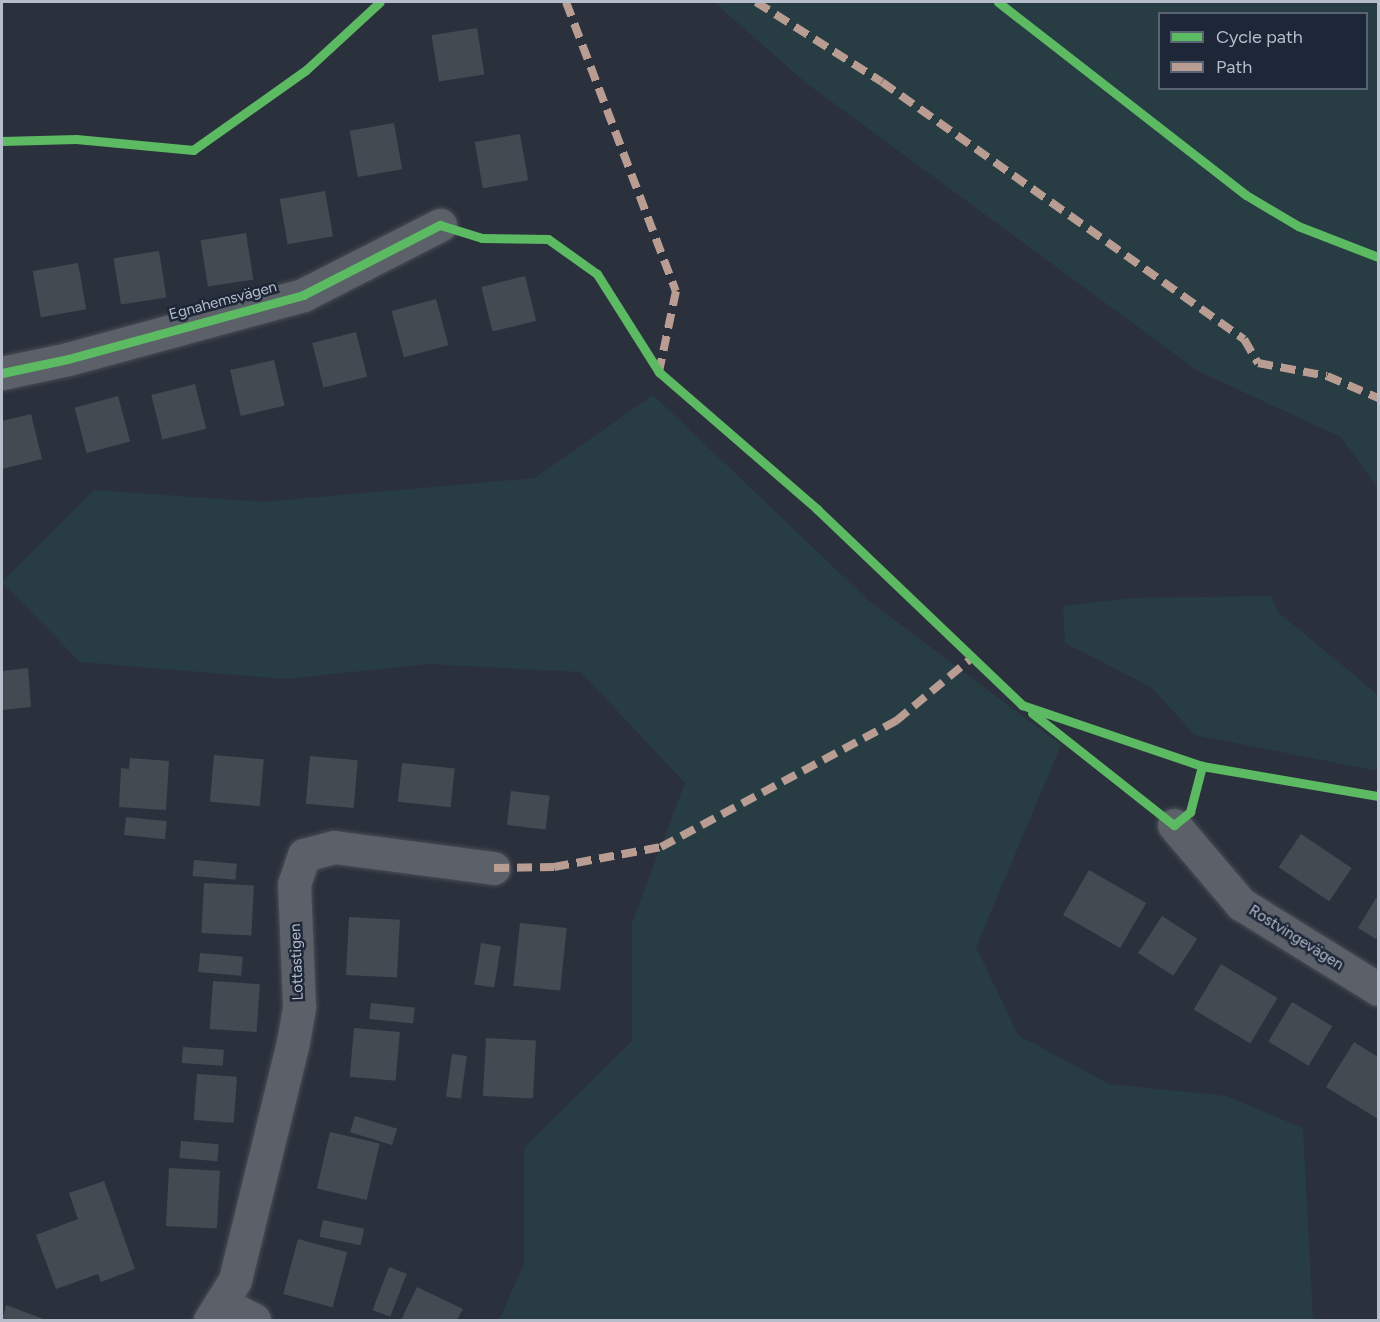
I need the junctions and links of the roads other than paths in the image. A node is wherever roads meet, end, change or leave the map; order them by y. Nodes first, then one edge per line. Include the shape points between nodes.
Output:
1 (440, 225) dead end
2 (2, 373) edge
3 (1174, 825) dead end
4 (494, 868) dead end
5 (1378, 989) edge
6 (215, 1312) edge
7 (254, 1320) edge

1 - 2 street, Egnahemsvägen via 303,295 68,359
3 - 5 street, Rostvingevägen via 1241,904
4 - 6 street, Lottastigen via 334,846 304,855 294,884 299,1007 293,1042 235,1280
6 - 7 street

